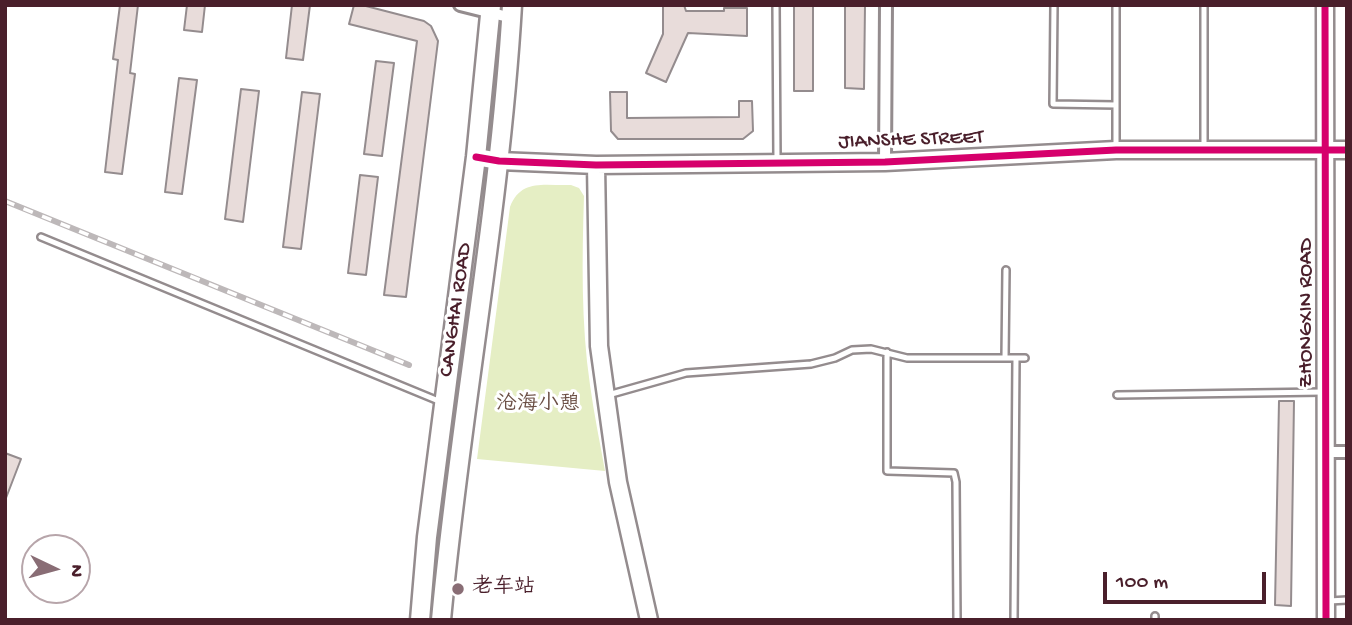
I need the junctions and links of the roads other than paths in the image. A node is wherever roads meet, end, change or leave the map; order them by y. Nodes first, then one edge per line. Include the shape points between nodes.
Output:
1 (460, 5) edge
2 (776, 5) edge
3 (886, 5) edge
4 (1054, 5) edge
5 (1116, 5) edge
6 (1205, 5) edge
7 (1325, 5) edge
8 (491, 9) edge
9 (512, 12) edge
10 (1116, 105) junction
11 (1116, 150) junction
12 (1204, 150) junction
13 (1325, 150) junction
14 (1347, 150) edge
15 (476, 157) junction
16 (499, 161) junction
17 (777, 161) junction
18 (885, 162) junction
19 (596, 165) junction
20 (41, 237) dead end
21 (1006, 270) dead end
22 (887, 352) junction
23 (1005, 358) junction
24 (1016, 358) junction
25 (1025, 358) dead end
26 (1326, 392) junction
27 (1116, 395) dead end
28 (605, 396) junction
29 (444, 403) junction
30 (1326, 452) junction
31 (1347, 452) edge
32 (1347, 600) edge
33 (1326, 601) junction
34 (420, 620) edge
35 (441, 620) edge
36 (649, 620) edge
37 (957, 620) edge
38 (1014, 620) edge
39 (1326, 620) edge

1 - 8 street
2 - 17 lane
3 - 18 street
4 - 10 lane via 1053,104
5 - 10 lane
6 - 12 lane
7 - 13 street, ZHONGXIN ROAD
8 - 9 street
8 - 15 main road, CANGHAI ROAD
9 - 16 main road, CANGHAI ROAD
10 - 11 lane
11 - 12 street, JIANSHE STREET
11 - 18 street, JIANSHE STREET
12 - 13 street, JIANSHE STREET
13 - 14 street, JIANSHE STREET
13 - 26 street, ZHONGXIN ROAD
15 - 16 street, JIANSHE STREET
15 - 29 main road, CANGHAI ROAD
16 - 19 street, JIANSHE STREET
16 - 35 main road, CANGHAI ROAD
17 - 18 street, JIANSHE STREET
17 - 19 street, JIANSHE STREET
19 - 28 street via 598,333
20 - 29 lane
21 - 23 lane
22 - 23 lane via 907,358
22 - 28 lane via 852,350 811,364 686,373
22 - 37 lane via 887,471 954,473 957,482
23 - 24 lane
24 - 25 lane
24 - 38 lane
26 - 27 lane
26 - 30 street, ZHONGXIN ROAD
28 - 36 street via 618,482
29 - 34 main road, CANGHAI ROAD
30 - 31 street
30 - 33 street, ZHONGXIN ROAD
32 - 33 lane
33 - 39 street, ZHONGXIN ROAD

